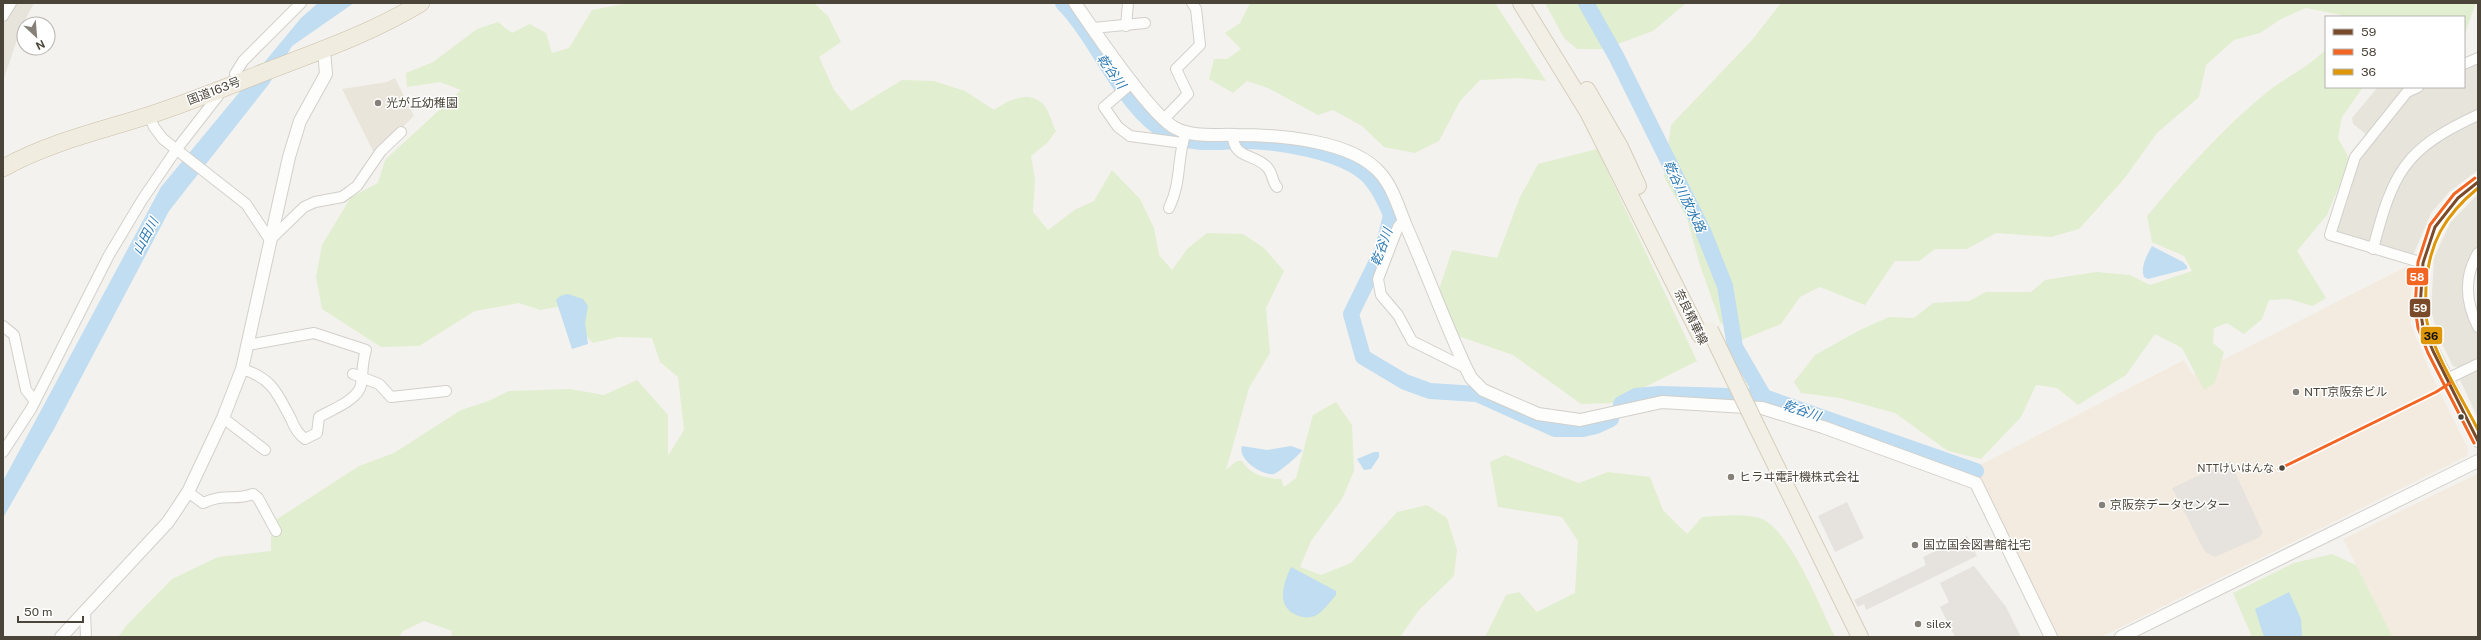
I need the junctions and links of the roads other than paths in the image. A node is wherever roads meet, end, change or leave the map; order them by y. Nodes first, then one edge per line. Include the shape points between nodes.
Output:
1 (10, 3) edge
2 (301, 3) edge
3 (421, 3) edge
4 (1075, 3) edge
5 (1128, 3) edge
6 (1192, 3) edge
7 (1521, 3) edge
8 (1534, 3) edge
9 (3, 16) edge
10 (1145, 24) dead end
11 (1126, 26) junction
12 (1093, 28) junction
13 (324, 50) junction
14 (2478, 58) edge
15 (2465, 64) edge
16 (228, 85) junction
17 (1128, 85) junction
18 (2416, 88) edge
19 (149, 115) junction
20 (2478, 115) edge
21 (1164, 119) junction
22 (401, 132) dead end
23 (1184, 137) junction
24 (1233, 139) junction
25 (178, 151) junction
26 (3, 168) edge
27 (2478, 182) edge
28 (1277, 187) dead end
29 (1169, 208) dead end
30 (1404, 219) junction
31 (270, 240) junction
32 (2373, 249) junction
33 (2478, 253) edge
34 (2423, 263) junction
35 (2474, 306) edge
36 (3, 326) edge
37 (2478, 327) edge
38 (1705, 333) junction
39 (248, 345) junction
40 (2478, 364) edge
41 (1466, 368) junction
42 (242, 369) junction
43 (357, 375) junction
44 (2447, 379) junction
45 (446, 391) dead end
46 (35, 400) junction
47 (223, 418) junction
48 (1752, 428) junction
49 (2478, 441) edge
50 (264, 450) dead end
51 (3, 452) edge
52 (2478, 461) edge
53 (188, 492) junction
54 (276, 531) dead end
55 (85, 612) junction
56 (61, 637) edge
57 (86, 637) edge
58 (1848, 637) edge
59 (1860, 637) edge
60 (2051, 637) edge
61 (2121, 637) edge

1 - 9 street
2 - 16 street via 243,61
3 - 13 highway, 国道163号 via 381,26
4 - 12 street
5 - 11 street
6 - 21 street via 1196,9 1200,45 1176,69 1188,94
7 - 38 main road, 奈良精華線 via 1588,112
8 - 38 main road, 奈良精華線 via 1620,147
10 - 11 street
11 - 12 street
12 - 17 street
13 - 16 highway, 国道163号
13 - 31 street via 326,74 300,122 289,157
14 - 15 street
16 - 19 highway, 国道163号
16 - 25 street
17 - 21 street
17 - 23 street via 1104,107 1118,127 1133,138
18 - 32 street via 2407,92 2356,157 2330,235
19 - 25 street via 154,127
19 - 26 highway, 国道163号 via 70,138
20 - 32 street via 2444,131 2423,145 2405,164 2386,200
21 - 23 street
22 - 31 street via 381,151 350,192 342,197 315,202 304,207
23 - 24 street
23 - 29 street via 1179,182
24 - 28 street via 1239,152 1266,166
24 - 30 street via 1288,137 1352,152 1382,174
25 - 31 street via 246,204
25 - 46 street via 109,255
27 - 34 street via 2458,198 2435,227
30 - 41 street
30 - 41 street via 1378,279 1381,295 1398,315 1412,341
31 - 39 street
32 - 34 street
33 - 35 street via 2473,262 2468,286
34 - 44 street via 2420,308 2423,327
35 - 37 street
36 - 46 street via 14,335 26,390
38 - 48 main road, 奈良精華線
39 - 42 street
39 - 43 street via 314,333 326,335 366,350
40 - 44 street
41 - 60 street via 1471,378 1483,390 1538,414 1580,420 1662,402 1762,408 1816,424 1976,483
42 - 43 street via 257,374 273,387 297,432 305,439 316,433 319,417 354,396 361,386
42 - 47 street
43 - 45 street via 379,384 391,397
44 - 49 street
46 - 51 street
47 - 50 street
47 - 53 street
48 - 58 main road, 奈良精華線
48 - 59 main road, 奈良精華線
52 - 61 street
53 - 54 street via 203,503 220,497 239,498 253,494 258,498
53 - 55 street via 168,522
55 - 56 street
55 - 57 street

